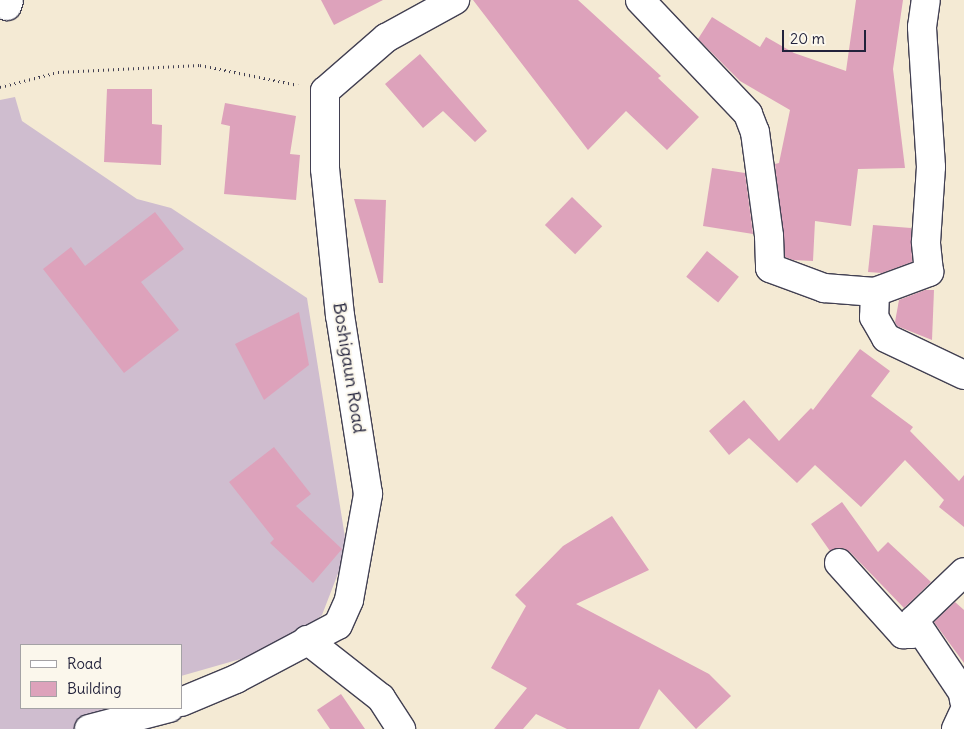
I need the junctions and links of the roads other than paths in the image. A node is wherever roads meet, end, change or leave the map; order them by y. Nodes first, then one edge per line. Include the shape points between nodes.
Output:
1 (454, 0) edge
2 (640, 0) edge
3 (926, 0) edge
4 (875, 292) junction
5 (964, 375) edge
6 (839, 563) dead end
7 (964, 572) edge
8 (914, 620) junction
9 (307, 640) junction
10 (964, 700) edge
11 (182, 702) edge
12 (165, 709) edge
13 (964, 712) edge
14 (89, 729) edge
15 (401, 729) edge
16 (956, 729) edge

1 - 9 street, Boshigaun Road via 386,38 325,91 325,169 340,316 368,494 349,600 338,625
2 - 4 street via 748,114 755,132 769,236 770,268 824,288
3 - 4 street via 922,26 931,167 926,242 929,272
4 - 5 street via 874,317 886,338
6 - 8 street via 903,634 911,634
7 - 8 street
8 - 10 street via 963,693
9 - 11 street, Boshigaun Road via 236,679
9 - 15 street via 381,698
12 - 14 street
13 - 16 street

